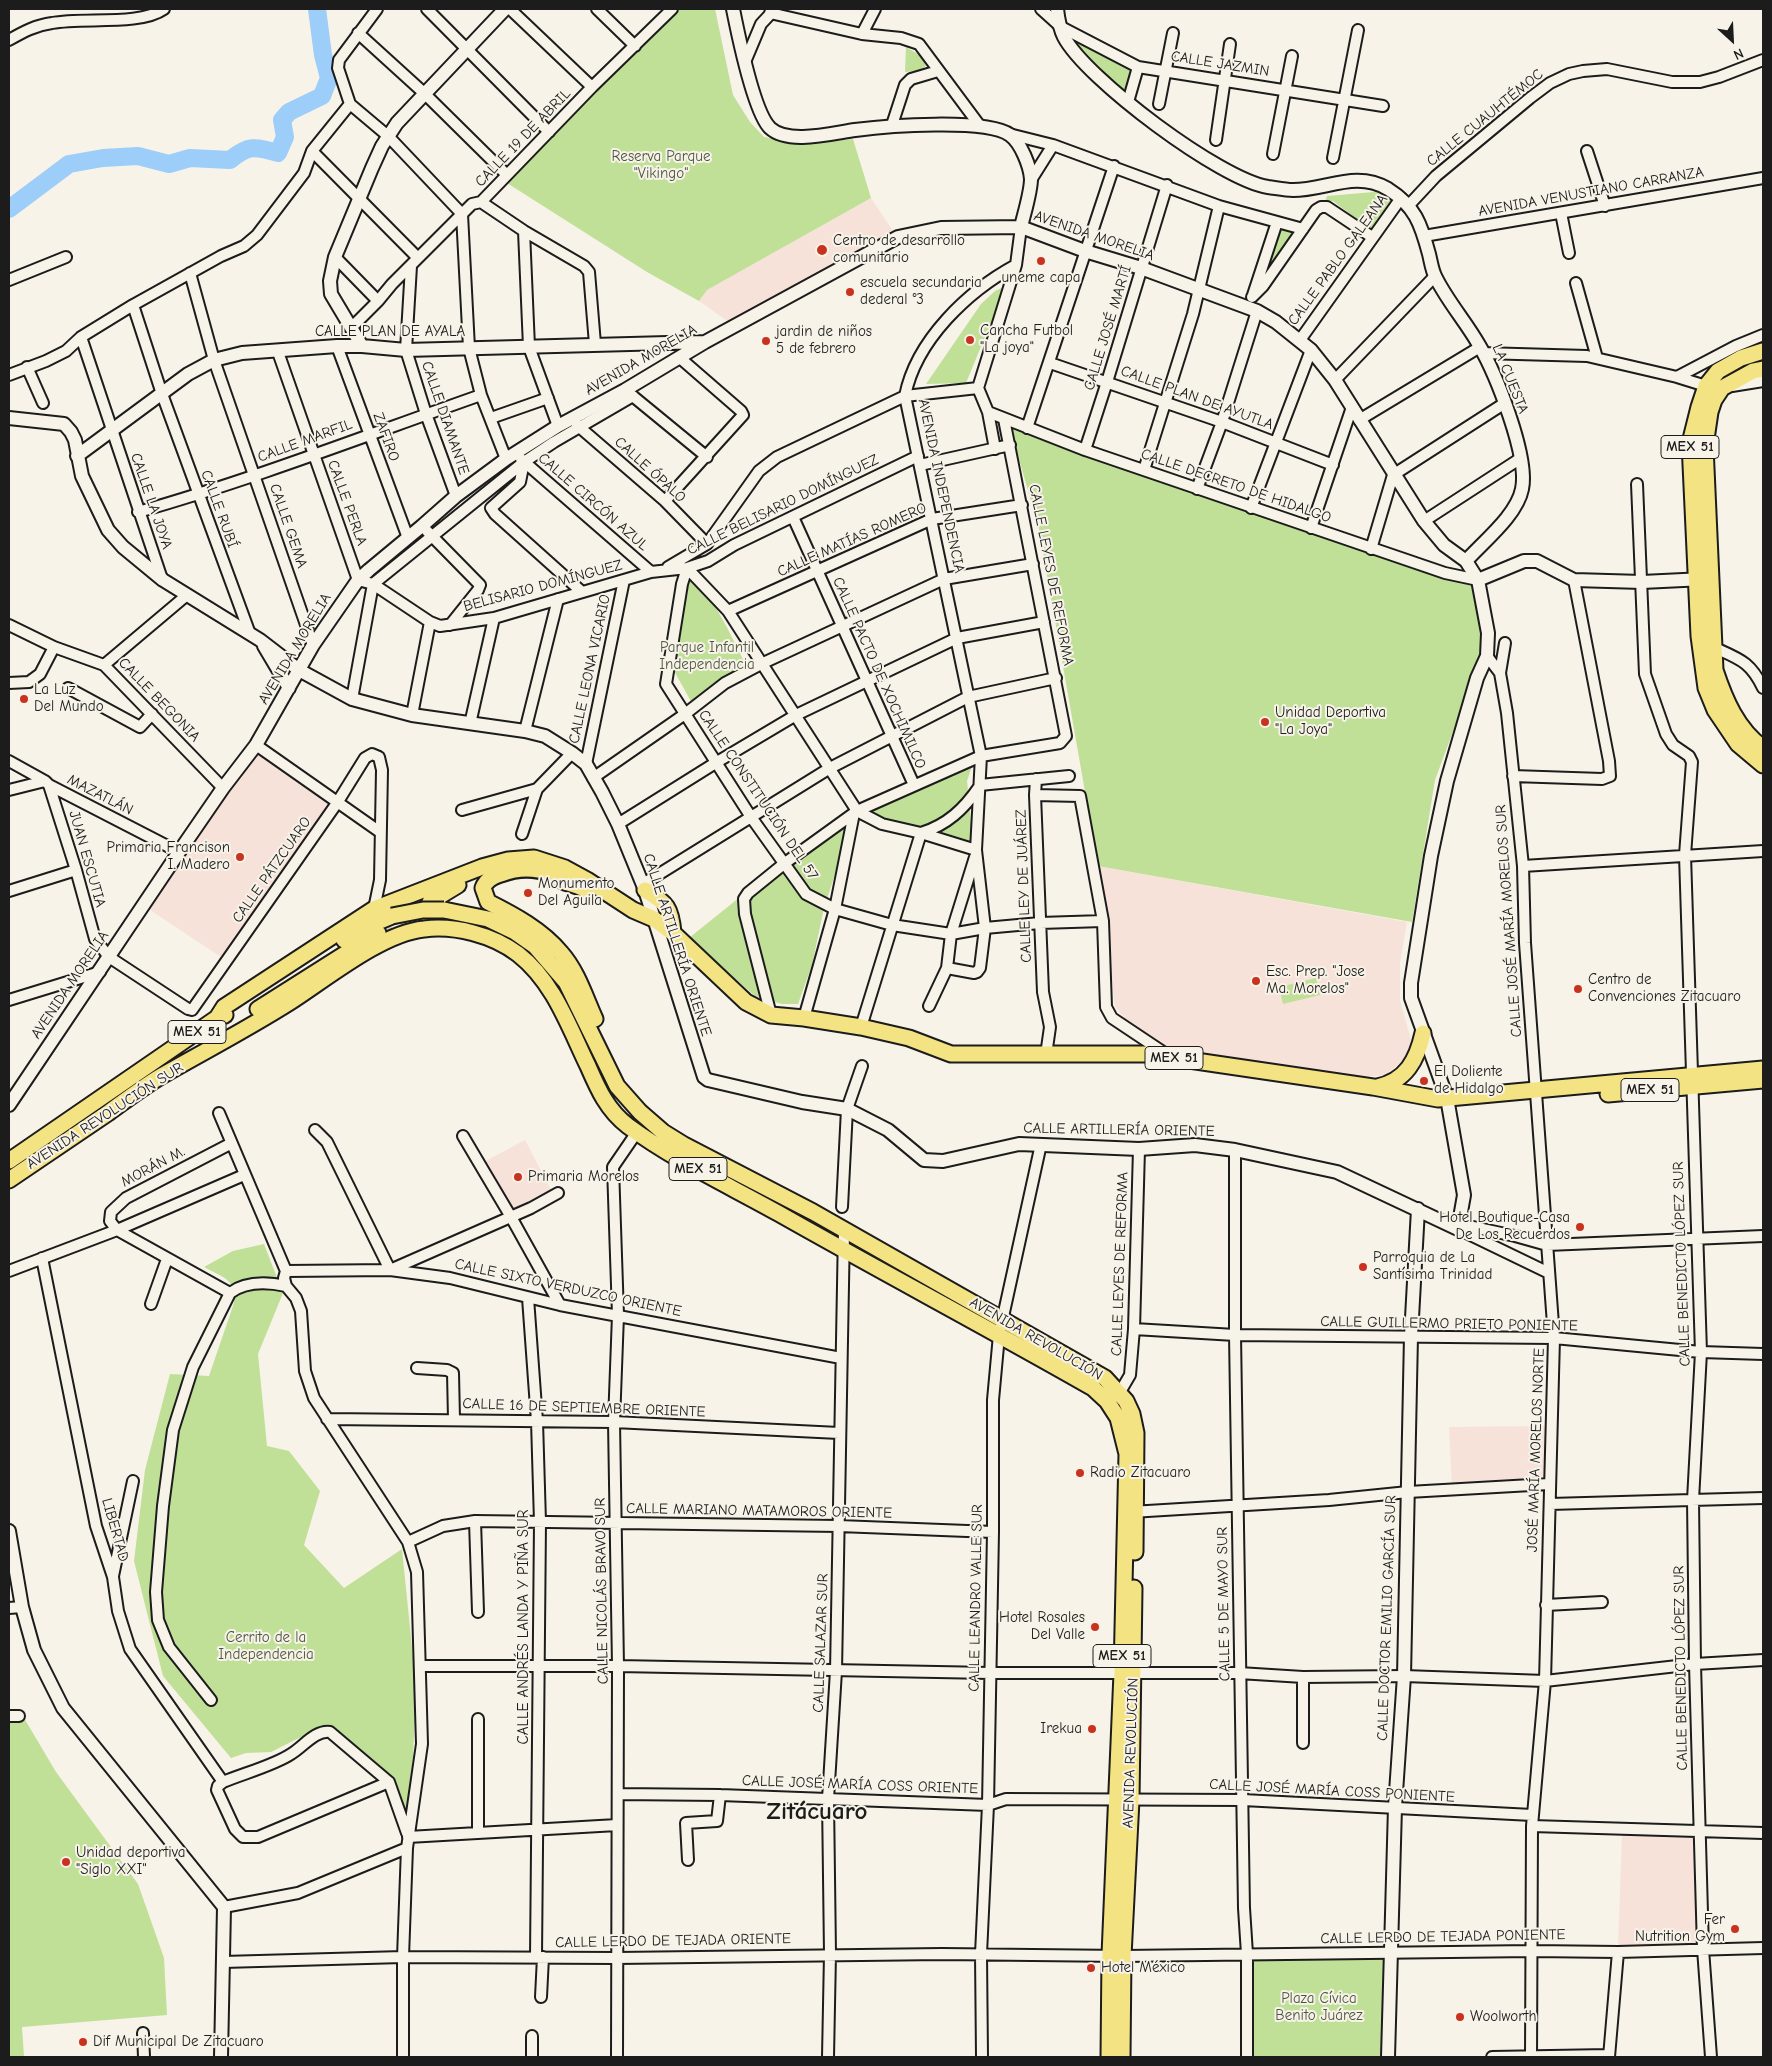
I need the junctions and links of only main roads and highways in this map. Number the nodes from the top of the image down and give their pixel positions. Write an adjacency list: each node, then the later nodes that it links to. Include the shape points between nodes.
1 (1763, 351): 3 (main road, MEX 51, via 1741,358 1718,371 1706,386 1690,443)
2 (1763, 369): 3 (main road, MEX 51, via 1722,388 1710,412 1705,446)
3 (1704, 579): 4 (main road, MEX 51, via 1715,670 1737,722); 5 (main road, MEX 51, via 1699,636 1706,688 1715,710 1738,744)
4 (1763, 748)
5 (1763, 765)
6 (572, 883): 8 (main road, via 559,872 535,864 515,864 495,868 462,882); 9 (main road); 21 (main road, via 528,868 493,877 483,888 488,902 520,918 562,954 620,1075)
7 (644, 887): 12 (main road, via 661,899 672,915)
8 (430, 902)
9 (633, 910): 12 (main road, MEX 51, via 654,919); 14 (main road, MEX 51, via 564,868 534,858 482,866 374,909 224,1007)
10 (488, 919): 14 (main road, AVENIDA REVOLUCIÓN SUR / MEX 51, bridge, via 444,910 392,916 358,931 234,1012); 21 (main road, AVENIDA REVOLUCIÓN / MEX 51, via 535,946 566,982 612,1079)
11 (468, 932): 17 (main road, AVENIDA REVOLUCIÓN SUR / MEX 51, via 423,928 402,934); 24 (main road, AVENIDA REVOLUCIÓN / MEX 51, via 497,942 538,973 564,1014 601,1096 612,1111 644,1138 1093,1388 1118,1418 1125,1439)
12 (673, 933): 20 (main road, MEX 51, via 746,1002 770,1015 860,1027 909,1038 951,1054 1144,1054)
13 (378, 934): 17 (main road, MEX 51, via 180,1059)
14 (217, 1018): 22 (main road, AVENIDA REVOLUCIÓN SUR / MEX 51)
15 (1423, 1033): 20 (main road, via 1419,1053 1403,1074 1388,1085)
16 (1763, 1069): 19 (main road, MEX 51)
17 (161, 1076): 23 (main road, AVENIDA REVOLUCIÓN SUR / MEX 51)
18 (1763, 1080): 19 (main road, MEX 51)
19 (1692, 1081): 20 (main road, MEX 51, via 1444,1101)
20 (1374, 1088)
21 (625, 1094): 24 (main road, AVENIDA REVOLUCIÓN / MEX 51, via 653,1124 684,1145 813,1212 1105,1378 1120,1392 1132,1414 1136,1433 1138,1455)
22 (9, 1161)
23 (9, 1180)
24 (1130, 1512): 25 (main road, AVENIDA REVOLUCIÓN / MEX 51, via 1128,1674)
25 (1117, 1956): 26 (main road, AVENIDA REVOLUCIÓN / MEX 51); 27 (main road, AVENIDA REVOLUCIÓN / MEX 51)
26 (1109, 2057)
27 (1122, 2057)

